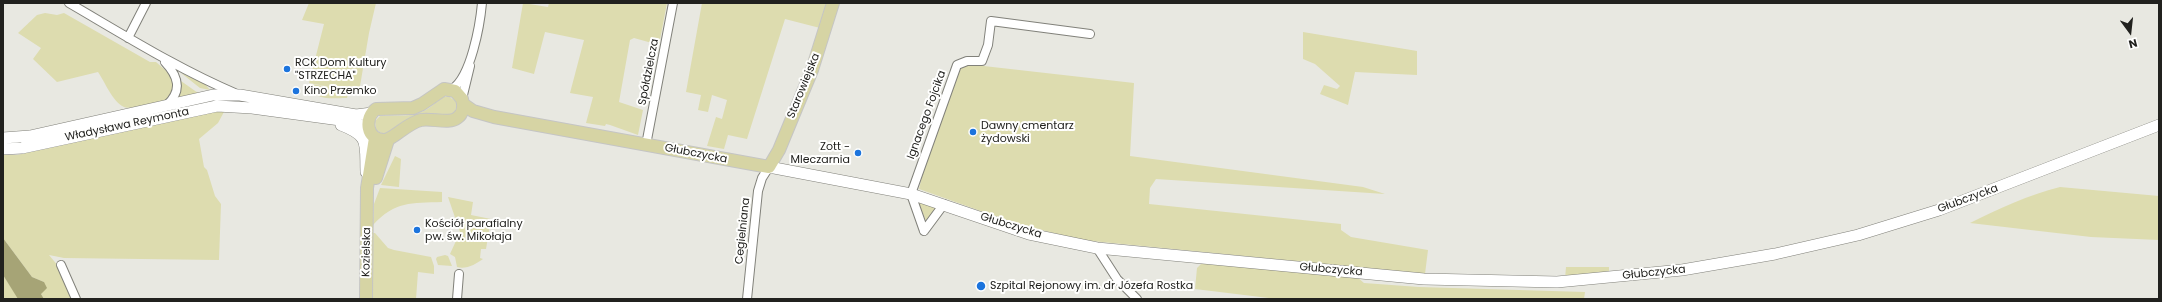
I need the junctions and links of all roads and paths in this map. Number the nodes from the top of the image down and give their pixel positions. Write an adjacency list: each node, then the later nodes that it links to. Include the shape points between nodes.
1 (69, 3): 7 (street)
2 (146, 3): 7 (street)
3 (482, 3): 9 (street, via 480,23)
4 (673, 3): 22 (street, Spółdzielcza)
5 (833, 3): 24 (main road, Starowiejska, via 812,70 779,150)
6 (1090, 34): 26 (street, Ignacego Fojcika, via 991,21 988,45 982,61 967,61 957,66)
7 (128, 38): 8 (street)
8 (160, 57): 11 (street); 13 (street, via 173,71 178,82 176,92)
9 (471, 57): 10 (street, via 461,80); 12 (street)
10 (452, 89): 12 (main road, Głubczycka); 14 (main road, via 440,91 413,108 380,108)
11 (240, 95): 13 (main road, Władysława Reymonta, via 212,95); 14 (main road, Władysława Reymonta, via 356,115)
12 (463, 102): 15 (main road, Głubczycka, via 474,111); 16 (main road)
13 (167, 105): 20 (main road, Władysława Reymonta, via 30,136)
14 (372, 113): 19 (main road, Kozielska, via 368,120)
15 (494, 117): 16 (main road, Głubczycka); 22 (main road, Głubczycka)
16 (458, 118): 21 (main road, Głubczycka, via 451,121 433,119 414,122)
17 (327, 119): 19 (main road, via 355,122); 23 (main road, Władysława Reymonta, via 252,108 217,106); 25 (main road, via 354,130 363,137)
18 (2159, 125): 29 (main road, Głubczycka, via 1932,212 1858,235 1775,254 1682,270 1557,282 1456,281)
19 (372, 134): 21 (main road); 25 (main road, Kozielska)
20 (3, 138)
21 (388, 140): 27 (main road, Kozielska)
22 (646, 145): 24 (main road, Głubczycka)
23 (3, 150)
24 (769, 167): 26 (main road, Głubczycka); 35 (street, Cegielniana, via 758,191)
25 (367, 188): 27 (main road, Kozielska)
26 (911, 194): 28 (main road, Głubczycka); 28 (street, via 924,231)
27 (368, 204): 33 (main road, Kozielska)
28 (944, 204): 29 (main road, Głubczycka, via 1029,234)
29 (1097, 248): 36 (street, via 1117,279)
30 (61, 265): 32 (street)
31 (459, 274): 34 (street)
32 (76, 299)
33 (366, 299)
34 (457, 299)
35 (747, 299)
36 (1137, 299)

